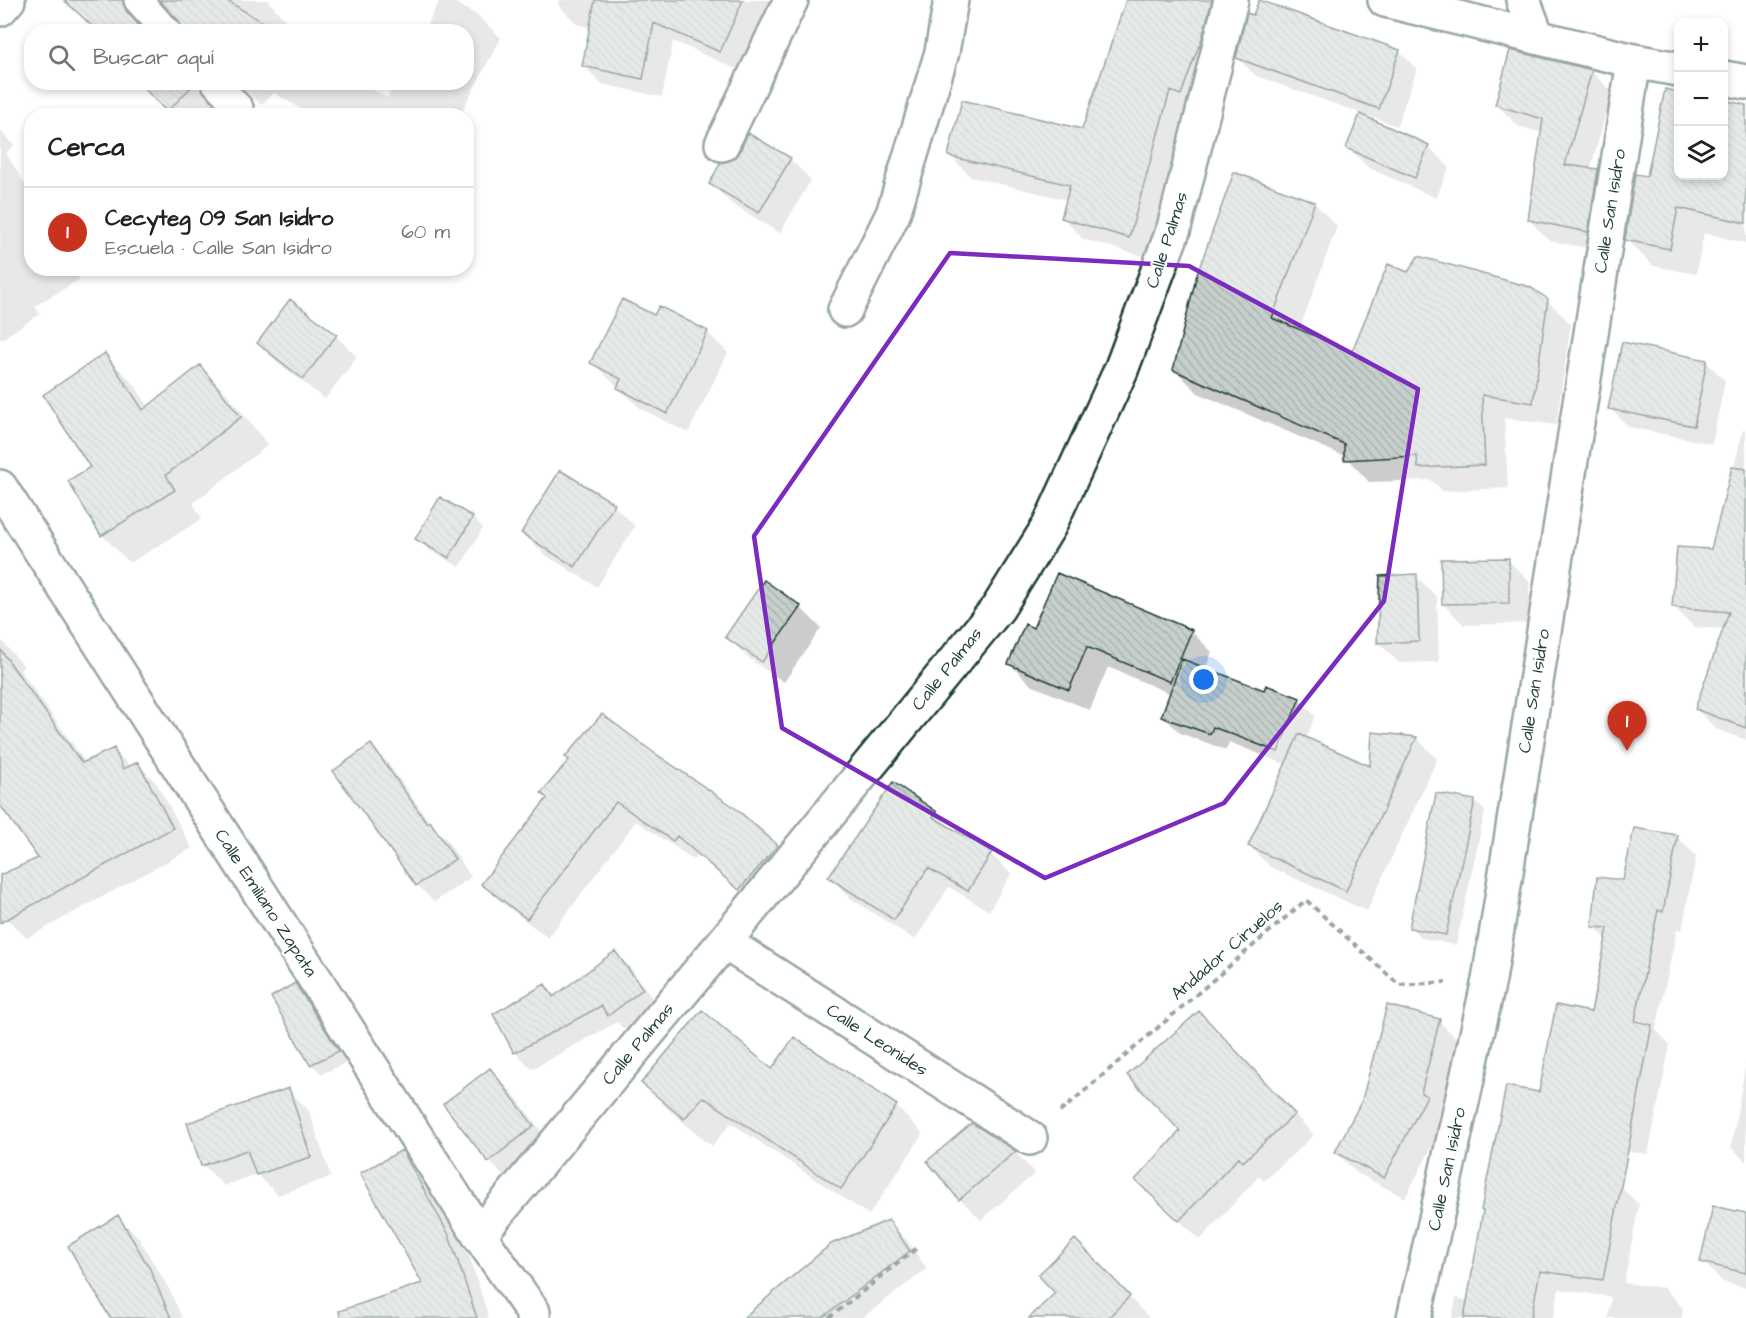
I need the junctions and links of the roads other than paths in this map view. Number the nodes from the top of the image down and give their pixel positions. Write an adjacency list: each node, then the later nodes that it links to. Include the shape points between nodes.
1 (8, 0): 8 (street)
2 (138, 0): 9 (lane)
3 (791, 0): 17 (street)
4 (951, 0): 18 (street, via 942,52 893,214)
5 (1231, 0): 20 (street, Calle Palmas, via 1174,228 1121,370 1049,526 998,608)
6 (1385, 0): 10 (street)
7 (1523, 0): 10 (street)
8 (0, 9)
9 (160, 24)
10 (1537, 37): 11 (street)
11 (1634, 61): 12 (street); 24 (street, Calle San Isidro, via 1489,980)
12 (1674, 68)
13 (1728, 79): 14 (street)
14 (1746, 82)
15 (222, 90): 16 (lane)
16 (239, 108)
17 (722, 144)
18 (845, 310)
19 (0, 487): 22 (street, Calle Emiliano Zapata)
20 (724, 942): 21 (street, Calle Leonides); 22 (street, Calle Palmas)
21 (1030, 1138)
22 (479, 1235): 23 (street, Calle Emiliano Zapata)
23 (535, 1316)
24 (1414, 1318)

